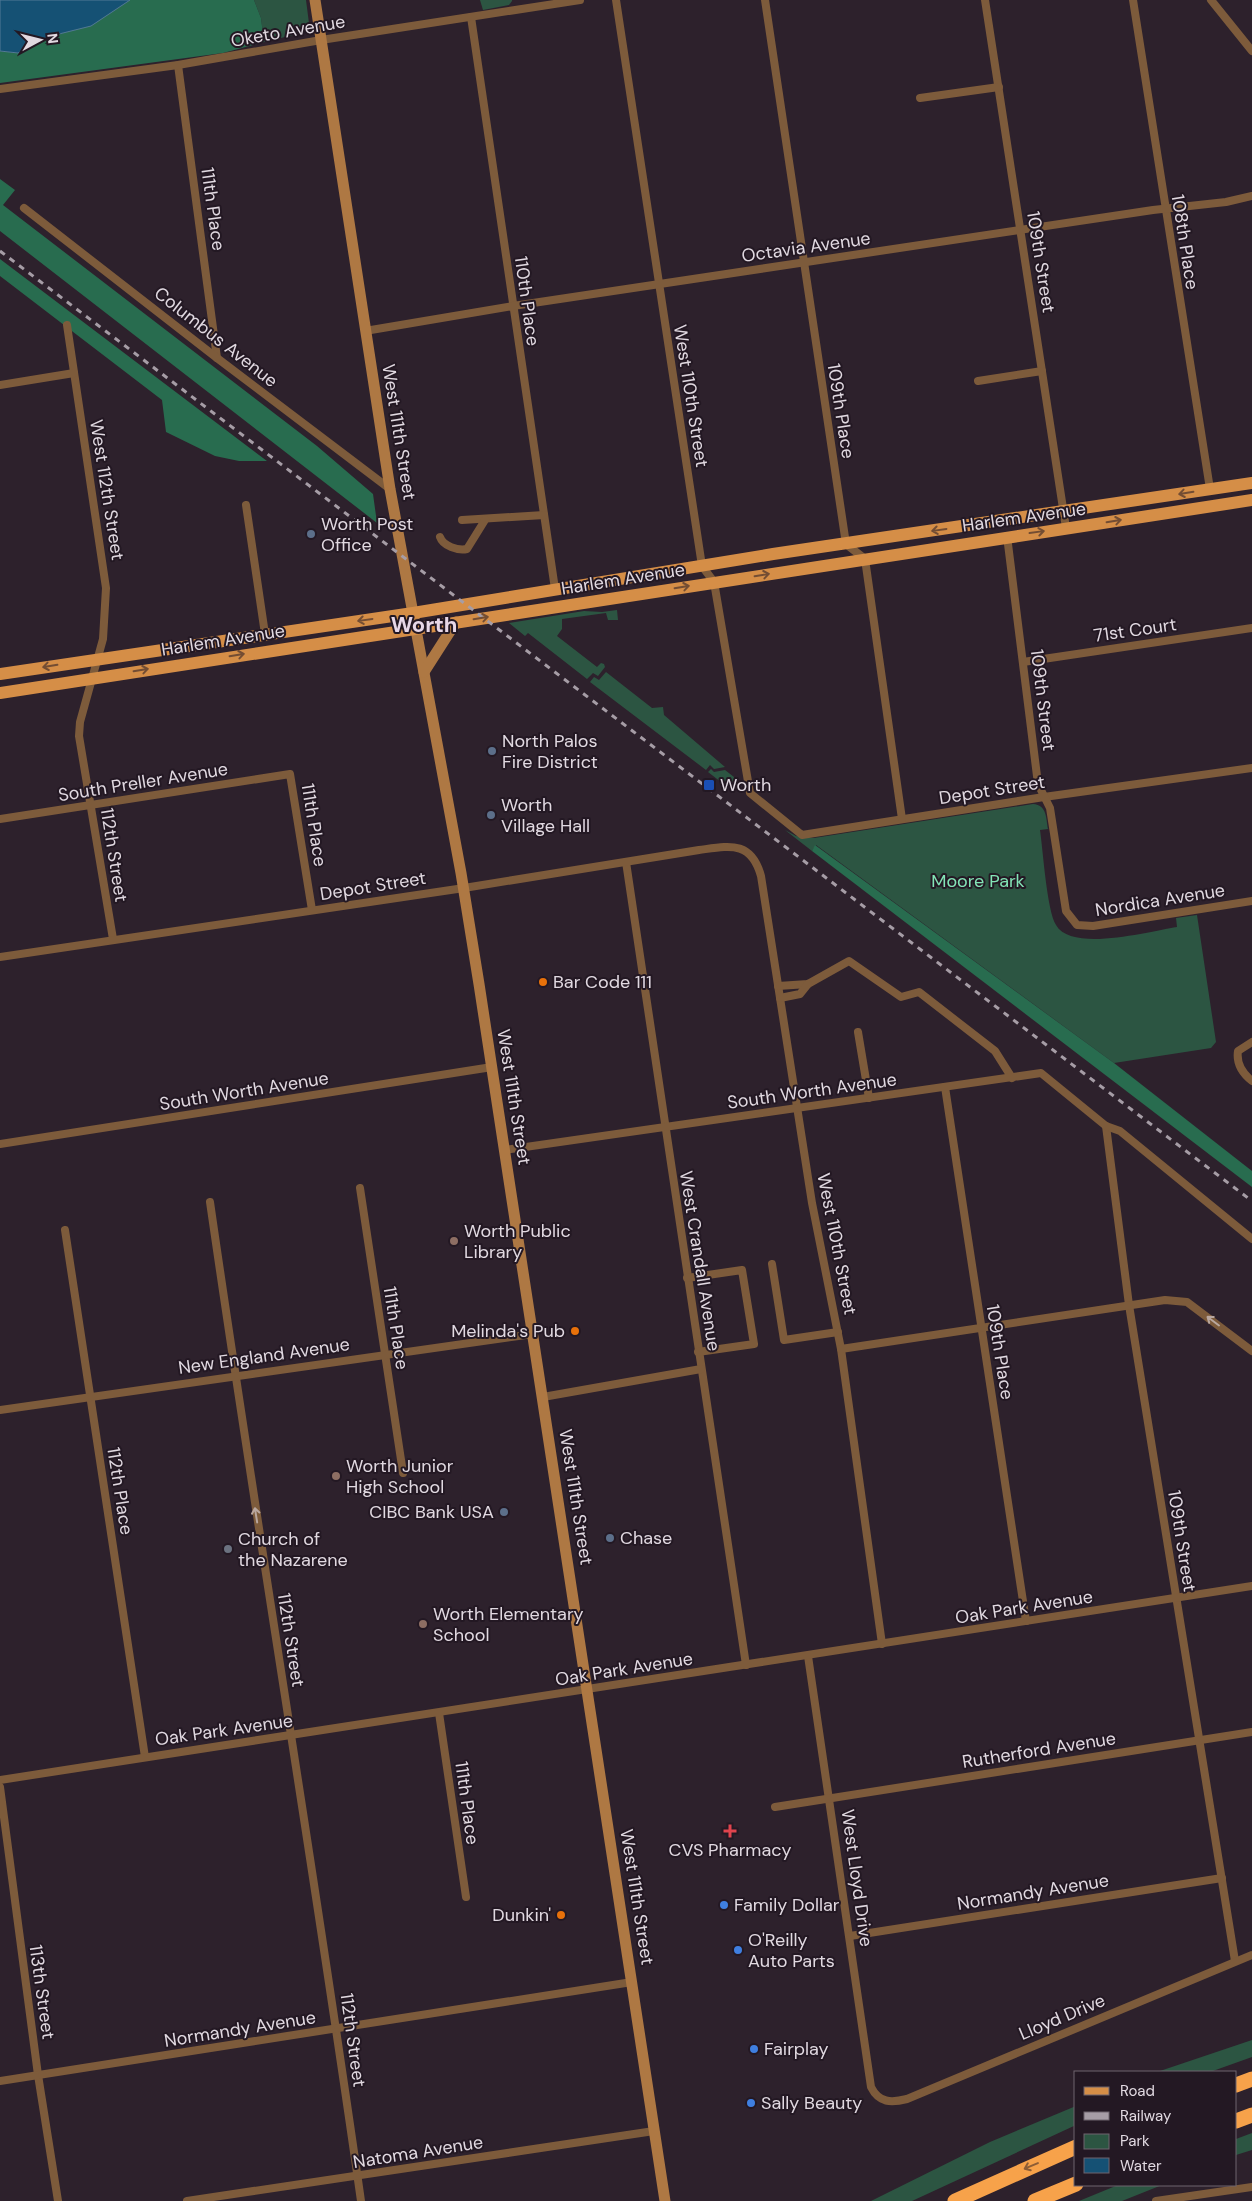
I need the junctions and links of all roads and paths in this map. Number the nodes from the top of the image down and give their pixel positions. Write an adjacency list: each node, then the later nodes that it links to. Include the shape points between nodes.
1 (315, 0): 9 (main road, West 111th Street)
2 (580, 0): 8 (street, Oketo Avenue)
3 (616, 0): 20 (street, West 110th Street)
4 (765, 0): 19 (street, 109th Place)
5 (985, 0): 12 (street, 109th Street)
6 (1132, 0): 17 (street, 108th Place)
7 (1212, 0): 10 (street)
8 (471, 17): 9 (street, Oketo Avenue); 21 (street, 110th Place)
9 (321, 40): 11 (street, Oketo Avenue); 23 (main road, West 111th Street)
10 (1252, 51)
11 (178, 65): 13 (street, Oketo Avenue); 24 (street, 111th Place)
12 (999, 87): 14 (street); 18 (street, 109th Street)
13 (0, 89)
14 (920, 98)
15 (1252, 196): 17 (street, Octavia Avenue)
16 (24, 208): 24 (street, Columbus Avenue)
17 (1164, 210): 18 (street, Octavia Avenue); 31 (street, 108th Place)
18 (1021, 230): 19 (street, Octavia Avenue); 25 (street, 109th Street)
19 (804, 262): 20 (street, Octavia Avenue); 41 (street, 109th Place)
20 (658, 284): 21 (street, Octavia Avenue); 43 (street, West 110th Street)
21 (513, 306): 23 (street, Octavia Avenue); 35 (street, 110th Place)
22 (67, 326): 26 (street, West 112th Street)
23 (365, 330): 30 (main road, West 111th Street)
24 (217, 358): 30 (street, Columbus Avenue)
25 (1042, 371): 27 (street); 34 (street, 109th Street)
26 (74, 373): 28 (street); 52 (street, West 112th Street, via 106,588 103,639)
27 (978, 381)
28 (0, 385)
29 (1252, 483): 31 (main road, Harlem Avenue)
30 (390, 489): 46 (main road, West 111th Street)
31 (1210, 489): 34 (main road, Harlem Avenue, one-way to 34)
32 (1252, 500): 38 (main road, Harlem Avenue, one-way to 32)
33 (246, 505): 50 (street)
34 (1064, 511): 38 (street, 109th Street); 41 (main road, Harlem Avenue, one-way to 41)
35 (544, 515): 37 (street); 45 (street, 110th Place)
36 (462, 520): 37 (street)
37 (485, 520): 40 (street, via 467,549 445,544)
38 (1066, 528): 39 (main road, Harlem Avenue, one-way to 38)
39 (1007, 536): 42 (main road, Harlem Avenue); 53 (street, 109th Street)
40 (440, 537)
41 (846, 544): 42 (street); 43 (main road, Harlem Avenue)
42 (865, 559): 44 (main road, Harlem Avenue, one-way to 42); 64 (street)
43 (702, 566): 44 (street, West 110th Street); 45 (main road, Harlem Avenue)
44 (714, 582): 47 (main road, Harlem Avenue, one-way to 44); 60 (street, West 110th Street)
45 (555, 590): 46 (main road, Harlem Avenue)
46 (413, 613): 48 (main road, West 111th Street); 50 (main road, Harlem Avenue, one-way to 50)
47 (456, 622): 48 (main road, Harlem Avenue); 54 (main road)
48 (416, 628): 51 (main road, Harlem Avenue); 54 (main road, West 111th Street)
49 (1252, 628): 53 (street, 71st Court)
50 (265, 634): 51 (main road); 52 (main road, Harlem Avenue)
51 (267, 651): 56 (main road, Harlem Avenue, one-way to 51)
52 (98, 659): 55 (main road, Harlem Avenue, one-way to 55); 56 (street, 112th Street)
53 (1023, 662): 61 (street, 109th Street, via 1038,784)
54 (424, 672): 67 (main road, West 111th Street)
55 (0, 674)
56 (93, 678): 57 (main road, Harlem Avenue); 62 (street, 112th Street, via 79,736)
57 (0, 693)
58 (1252, 768): 61 (street, Depot Street)
59 (290, 774): 62 (street, South Preller Avenue); 69 (street, 111th Place)
60 (750, 793): 64 (street, Depot Street, via 802,835)
61 (1044, 797): 64 (street, Depot Street); 70 (street, 109th Street, via 1050,808 1066,911)
62 (91, 806): 63 (street, South Preller Avenue); 71 (street, 112th Street)
63 (0, 819)
64 (902, 819)
65 (749, 853): 66 (street, Depot Street, via 731,846); 74 (street, West 110th Street, via 761,876)
66 (626, 862): 67 (street, Depot Street); 85 (street, West Crandall Avenue)
67 (464, 888): 69 (street, Depot Street); 78 (main road, West 111th Street)
68 (1252, 901): 70 (street, Nordica Avenue, via 1093,926)
69 (312, 910): 71 (street, Depot Street)
70 (1073, 922)
71 (113, 939): 72 (street, Depot Street)
72 (0, 957)
73 (808, 984): 74 (street); 75 (street, via 800,994); 79 (street, via 850,961 901,997 919,992 995,1051)
74 (778, 986): 75 (street, West 110th Street)
75 (780, 998): 83 (street, West 110th Street)
76 (858, 1032): 82 (street)
77 (1252, 1042): 80 (street, via 1238,1052 1242,1072)
78 (492, 1067): 86 (street, South Worth Avenue); 87 (main road, West 111th Street)
79 (1012, 1078): 81 (street, South Worth Avenue); 84 (street, South Worth Avenue, via 1041,1073)
80 (1252, 1081)
81 (945, 1087): 82 (street, South Worth Avenue); 95 (street, 109th Place)
82 (869, 1098): 83 (street, South Worth Avenue)
83 (798, 1108): 85 (street, South Worth Avenue); 96 (street, West 110th Street, via 812,1203)
84 (1106, 1126): 91 (street, South Worth Avenue, via 1120,1131); 94 (street, 109th Street)
85 (664, 1128): 87 (street, South Worth Avenue); 93 (street, West Crandall Avenue)
86 (0, 1144)
87 (505, 1150): 97 (main road, West 111th Street)
88 (360, 1188): 101 (street, 111th Place)
89 (210, 1202): 103 (street, 112th Street)
90 (65, 1230): 104 (street, 112th Place)
91 (1252, 1239)
92 (772, 1264): 96 (street, via 784,1340)
93 (687, 1278): 100 (street, West Crandall Avenue); 100 (street, via 742,1270 754,1344)
94 (1129, 1305): 95 (street); 99 (street, one-way to 94, via 1187,1302 1165,1300); 109 (street, 109th Street)
95 (981, 1328): 98 (street); 110 (street, 109th Place)
96 (838, 1332): 98 (street, West 110th Street)
97 (533, 1334): 101 (street, New England Avenue); 105 (main road, West 111th Street)
98 (841, 1349): 111 (street, West 110th Street)
99 (1252, 1351)
100 (698, 1352): 102 (street, West Crandall Avenue)
101 (386, 1354): 103 (street, New England Avenue); 107 (street, 111th Place)
102 (701, 1369): 105 (street); 113 (street, West Crandall Avenue)
103 (235, 1375): 104 (street, New England Avenue); 117 (street, 112th Street, one-way to 103)
104 (90, 1397): 106 (street, New England Avenue); 119 (street, 112th Place)
105 (543, 1397): 114 (main road, West 111th Street)
106 (0, 1410)
107 (403, 1473)
108 (1252, 1586): 109 (street, Oak Park Avenue)
109 (1176, 1598): 110 (street, Oak Park Avenue); 118 (street, 109th Street)
110 (1026, 1622): 111 (street, Oak Park Avenue)
111 (882, 1644): 112 (street, Oak Park Avenue)
112 (808, 1656): 113 (street, Oak Park Avenue); 122 (street, West Lloyd Drive)
113 (746, 1665): 114 (street, Oak Park Avenue)
114 (588, 1690): 115 (street, Oak Park Avenue); 129 (main road, West 111th Street)
115 (440, 1712): 117 (street, Oak Park Avenue); 125 (street, 111th Place)
116 (1252, 1732): 118 (street, Rutherford Avenue)
117 (290, 1736): 119 (street, Oak Park Avenue); 130 (street, 112th Street)
118 (1200, 1740): 122 (street, Rutherford Avenue); 124 (street, 109th Street)
119 (146, 1757): 120 (street, Oak Park Avenue)
120 (0, 1780)
121 (0, 1787): 131 (street, 113th Street)
122 (830, 1798): 123 (street, Rutherford Avenue); 126 (street, West Lloyd Drive)
123 (776, 1807)
124 (1222, 1878): 126 (street, Normandy Avenue); 128 (street, 109th Street)
125 (466, 1898)
126 (850, 1936): 135 (street, West Lloyd Drive, via 871,2087)
127 (1252, 1955): 128 (street, Lloyd Drive)
128 (1235, 1961): 135 (street, Lloyd Drive, via 906,2099)
129 (632, 1982): 130 (street, Normandy Avenue); 138 (main road, West 111th Street)
130 (336, 2029): 131 (street, Normandy Avenue); 140 (street, 112th Street)
131 (38, 2075): 133 (street, Normandy Avenue); 143 (street, 113th Street)
132 (1252, 2079): 134 (highway)
133 (0, 2081)
134 (1237, 2085)
135 (883, 2101)
136 (1252, 2115): 137 (highway)
137 (1237, 2121)
138 (654, 2131): 140 (street, Natoma Avenue); 146 (main road, West 111th Street)
139 (1074, 2148): 147 (highway, one-way to 147)
140 (357, 2177): 144 (street, Natoma Avenue); 145 (street, 112th Street)
141 (1074, 2185): 148 (highway)
142 (1252, 2187): 149 (street)
143 (58, 2201)
144 (187, 2201)
145 (360, 2201)
146 (665, 2201)
147 (955, 2201)
148 (1035, 2201)
149 (1156, 2201)

